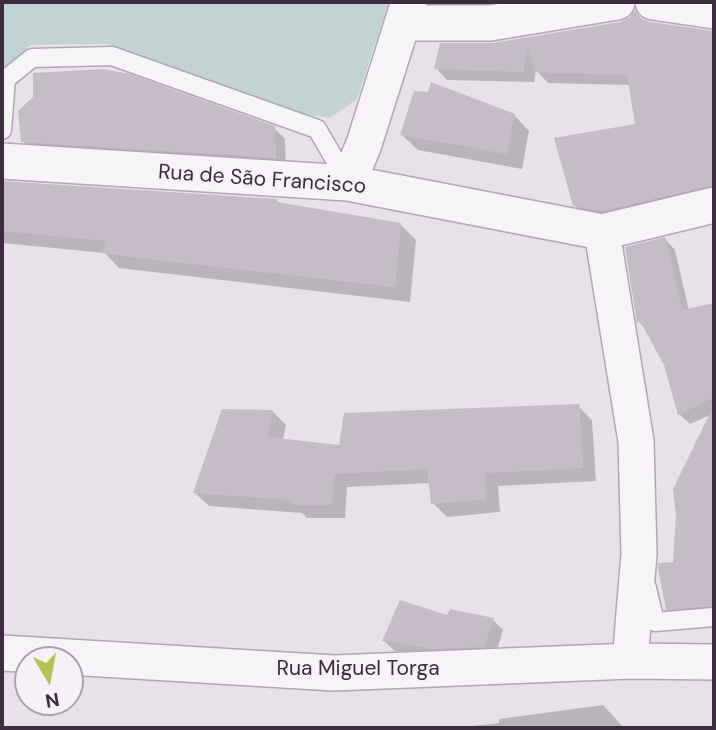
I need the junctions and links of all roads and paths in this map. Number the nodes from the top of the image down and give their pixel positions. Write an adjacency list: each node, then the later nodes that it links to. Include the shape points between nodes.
1 (617, 2): 4 (street, via 490,23)
2 (653, 2): 3 (street)
3 (714, 11)
4 (405, 13): 7 (street)
5 (2, 130): 7 (lane, via 6,79 33,58 112,56 317,129)
6 (2, 161): 7 (street, Rua de São Francisco)
7 (348, 183): 9 (street, Rua de São Francisco)
8 (714, 205): 9 (street)
9 (603, 232): 10 (street, via 636,440)
10 (639, 554): 11 (lane, via 655,622); 13 (street)
11 (714, 617)
12 (2, 653): 13 (street, Rua Miguel Torga, via 334,673)
13 (630, 661): 14 (street, Rua Miguel Torga)
14 (714, 662)

